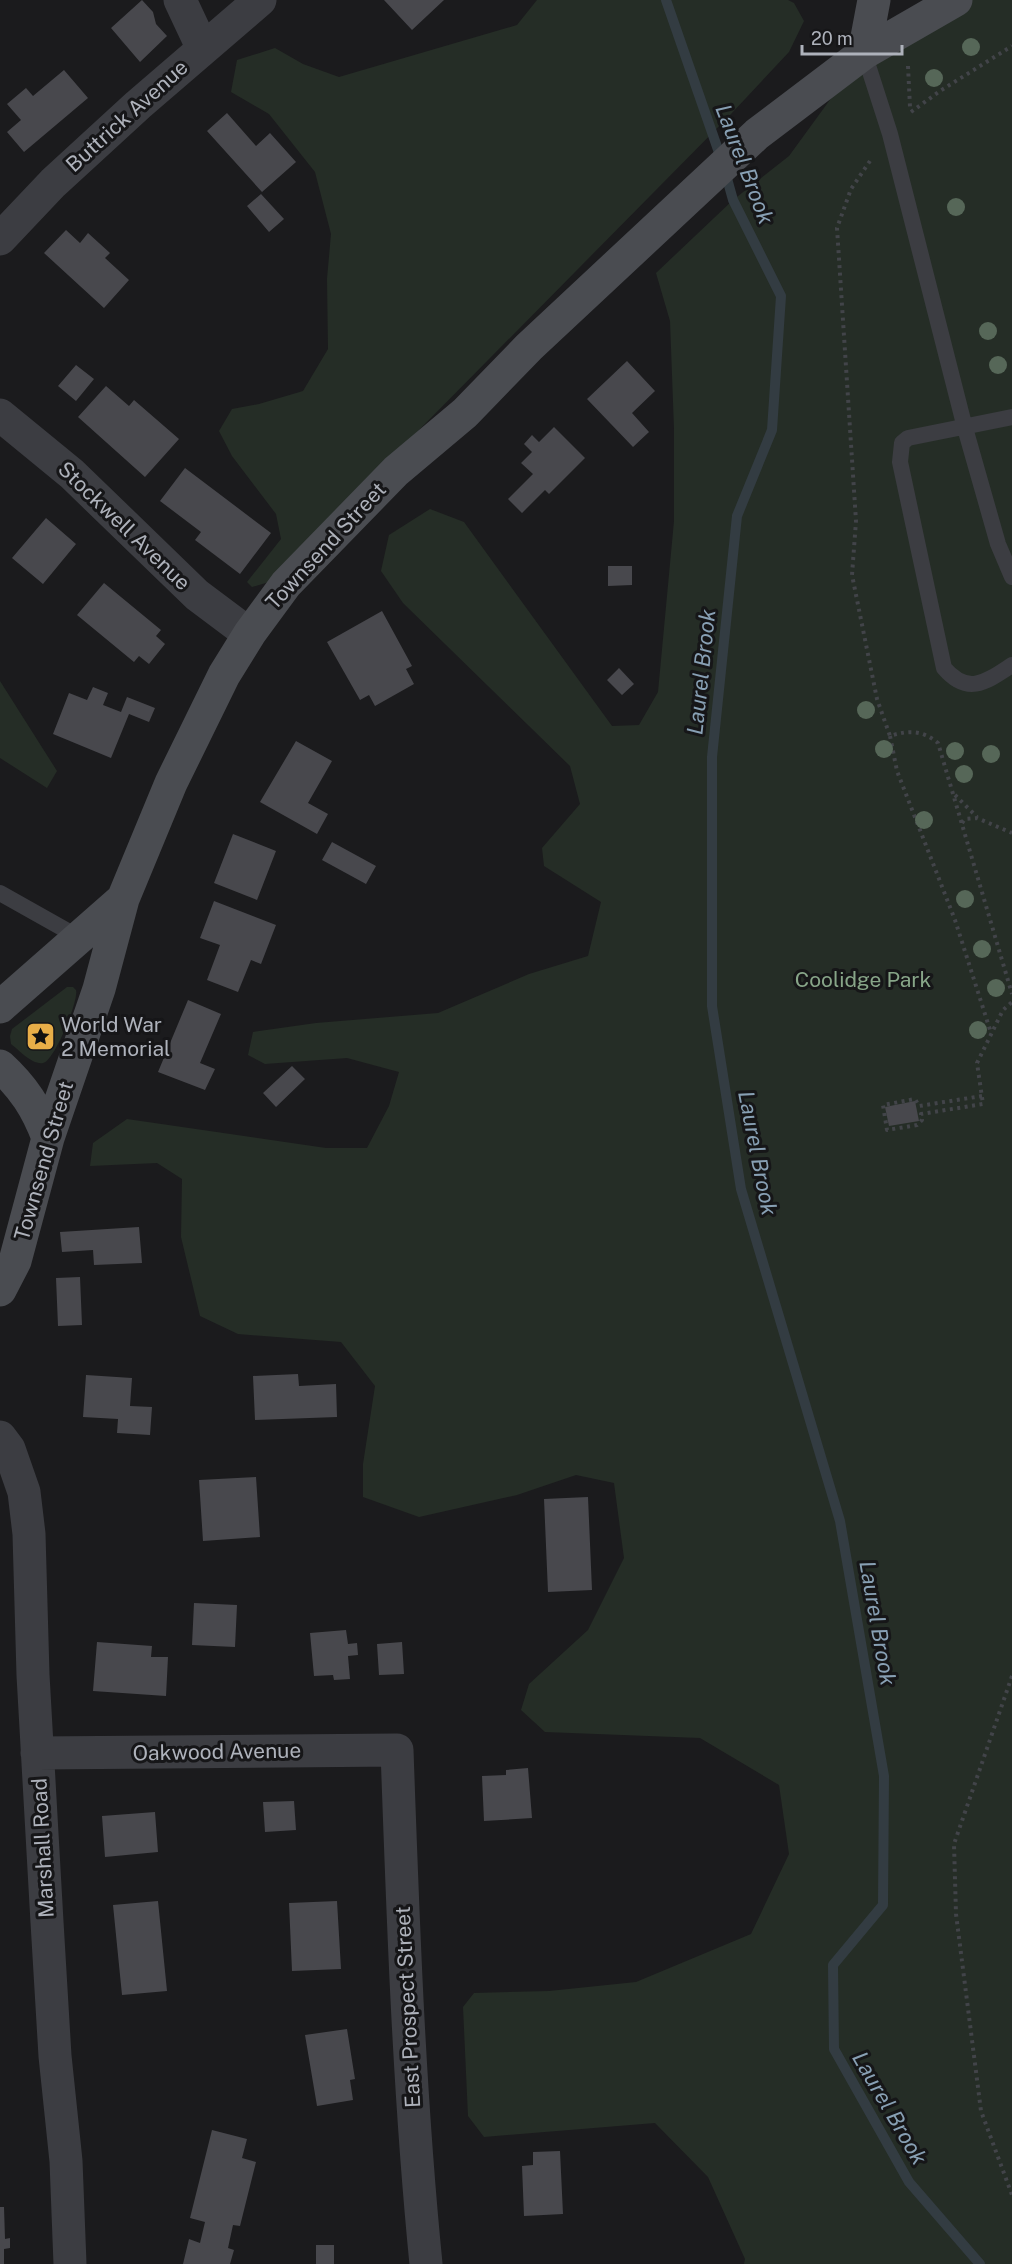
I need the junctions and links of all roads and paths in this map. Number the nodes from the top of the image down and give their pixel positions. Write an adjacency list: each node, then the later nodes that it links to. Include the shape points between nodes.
1 (180, 0): 6 (street)
2 (260, 0): 6 (street, Buttrick Avenue)
3 (874, 0): 7 (street)
4 (956, 0): 7 (street, Townsend Street)
5 (1012, 46): 8 (path, via 910,113)
6 (203, 49): 10 (street, Buttrick Avenue, via 52,183)
7 (864, 53): 13 (lane, via 890,134); 15 (street, Townsend Street, via 757,134 698,186 528,347 465,413 388,479 286,584)
8 (908, 66)
9 (871, 160): 17 (path, via 851,189 837,228 856,521 852,575 877,699)
10 (0, 239)
11 (0, 415): 15 (street, Stockwell Avenue, via 72,474 197,595)
12 (1012, 417): 13 (lane)
13 (965, 428): 14 (lane, via 998,544); 16 (lane, via 908,438 902,443 900,462 944,668 962,684 973,685)
14 (1012, 577)
15 (249, 634): 23 (street, Townsend Street, via 224,675 171,783)
16 (1012, 665)
17 (890, 736): 18 (path, via 909,730 930,736 938,743); 28 (path, via 897,771 955,920)
18 (953, 794): 19 (path); 20 (path)
19 (977, 818): 20 (path); 21 (path)
20 (962, 823): 25 (path)
21 (1012, 833)
22 (0, 893): 24 (lane)
23 (123, 899): 24 (street); 31 (street, Townsend Street, via 99,988)
24 (80, 938): 27 (street)
25 (1012, 994)
26 (1012, 1002): 28 (path, via 1003,1010)
27 (0, 1007)
28 (992, 1034): 30 (path, via 977,1063)
29 (0, 1066): 31 (street, via 25,1091)
30 (982, 1096): 30 (path, via 919,1106 915,1099 883,1105 887,1130 917,1125 921,1114 983,1104)
31 (48, 1138): 32 (street, Townsend Street, via 15,1261)
32 (0, 1290)
33 (0, 1437): 36 (street, Marshall Road, via 9,1449 24,1492)
34 (1012, 1676): 37 (path, via 954,1844 956,1914 981,2111)
35 (397, 1750): 36 (street, Oakwood Avenue); 39 (street, East Prospect Street, via 402,1907)
36 (38, 1753): 38 (street, Marshall Road)
37 (1012, 2194)
38 (70, 2264)
39 (426, 2264)

